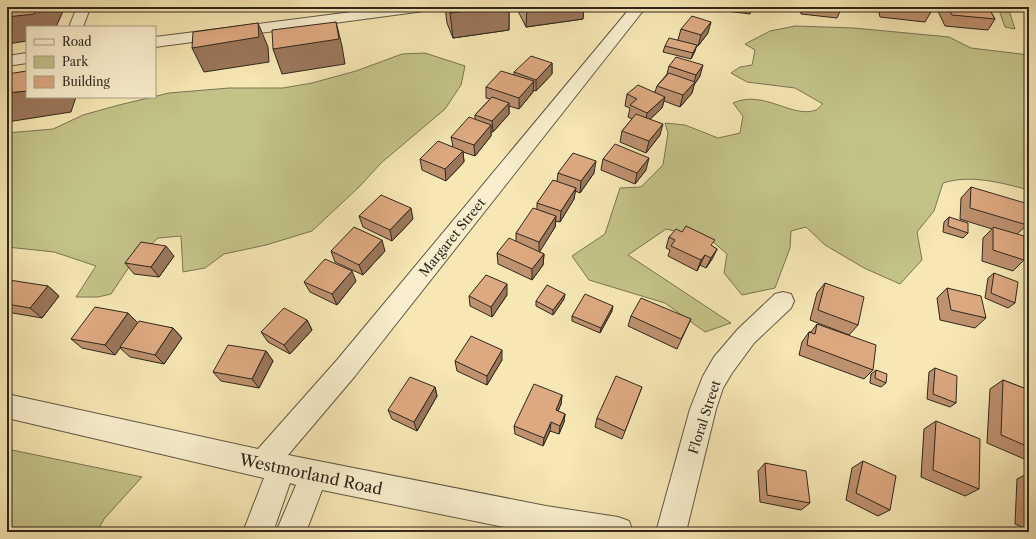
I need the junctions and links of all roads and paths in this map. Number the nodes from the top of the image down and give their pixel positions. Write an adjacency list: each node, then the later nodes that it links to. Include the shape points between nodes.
1 (87, 7): 4 (street, via 82,9)
2 (424, 7): 5 (street)
3 (639, 7): 10 (street, Margaret Street, via 346,368)
4 (76, 26)
5 (156, 42)
6 (26, 58): 7 (street)
7 (7, 61)
8 (783, 301): 16 (street, Floral Street, via 746,336 723,365 712,384)
9 (7, 406): 10 (street, Westmorland Road)
10 (272, 466): 11 (street, Westmorland Road); 13 (street)
11 (314, 474): 12 (street, Westmorland Road); 14 (street)
12 (545, 526): 15 (street, Westmorland Road)
13 (258, 532)
14 (291, 532)
15 (618, 532)
16 (671, 532)

